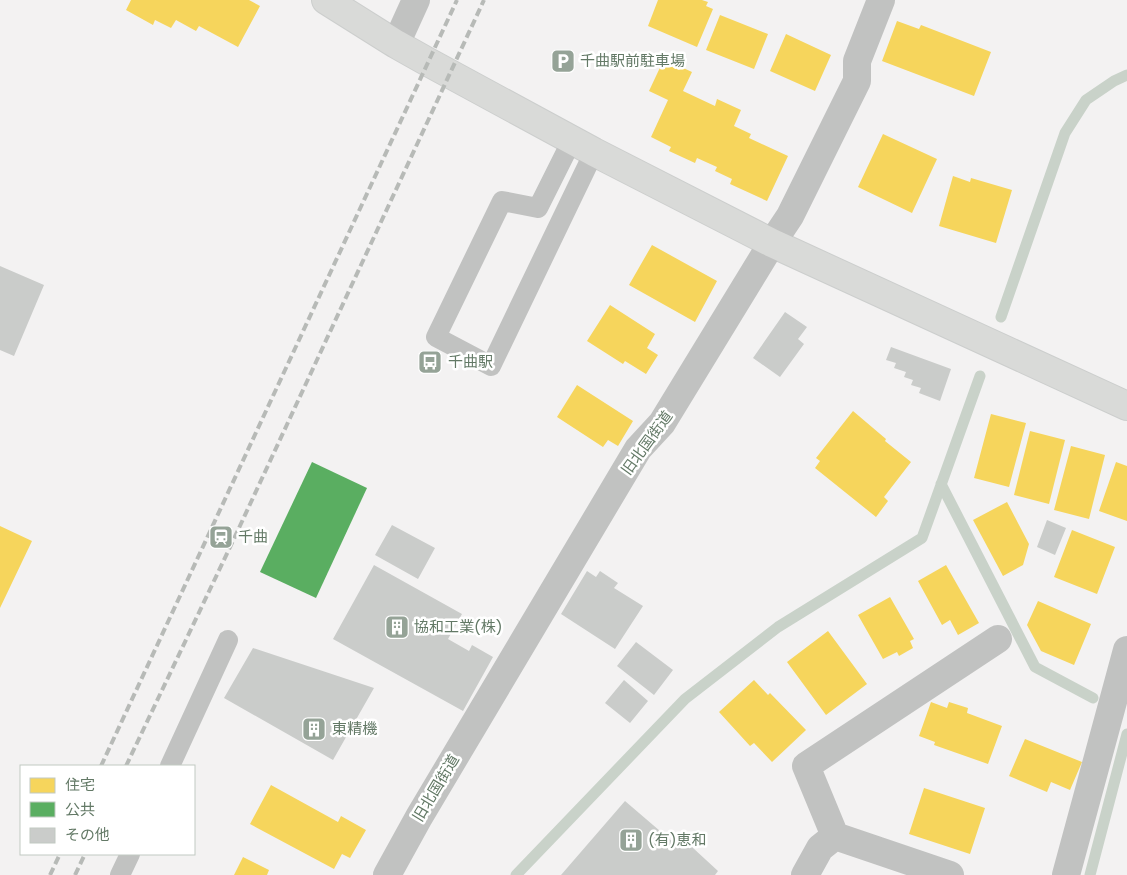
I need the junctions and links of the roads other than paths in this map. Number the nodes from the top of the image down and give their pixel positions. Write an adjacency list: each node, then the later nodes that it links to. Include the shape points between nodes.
1 (326, 0): 4 (street)
2 (416, 0): 4 (street)
3 (881, 0): 6 (street, 旧北国街道, via 857,61 857,81 790,216)
4 (396, 44): 5 (street)
5 (583, 146): 5 (lane, via 491,366 436,337 502,201 538,208); 6 (street)
6 (772, 243): 7 (street); 15 (street, 旧北国街道, via 662,423 638,449)
7 (1127, 406)
8 (228, 640): 11 (lane)
9 (998, 640): 12 (street, via 806,766)
10 (1127, 650): 18 (street)
11 (170, 765)
12 (835, 836): 16 (street, via 820,848); 17 (street)
13 (130, 855): 14 (lane)
14 (120, 875)
15 (387, 875)
16 (804, 875)
17 (950, 875)
18 (1066, 875)

